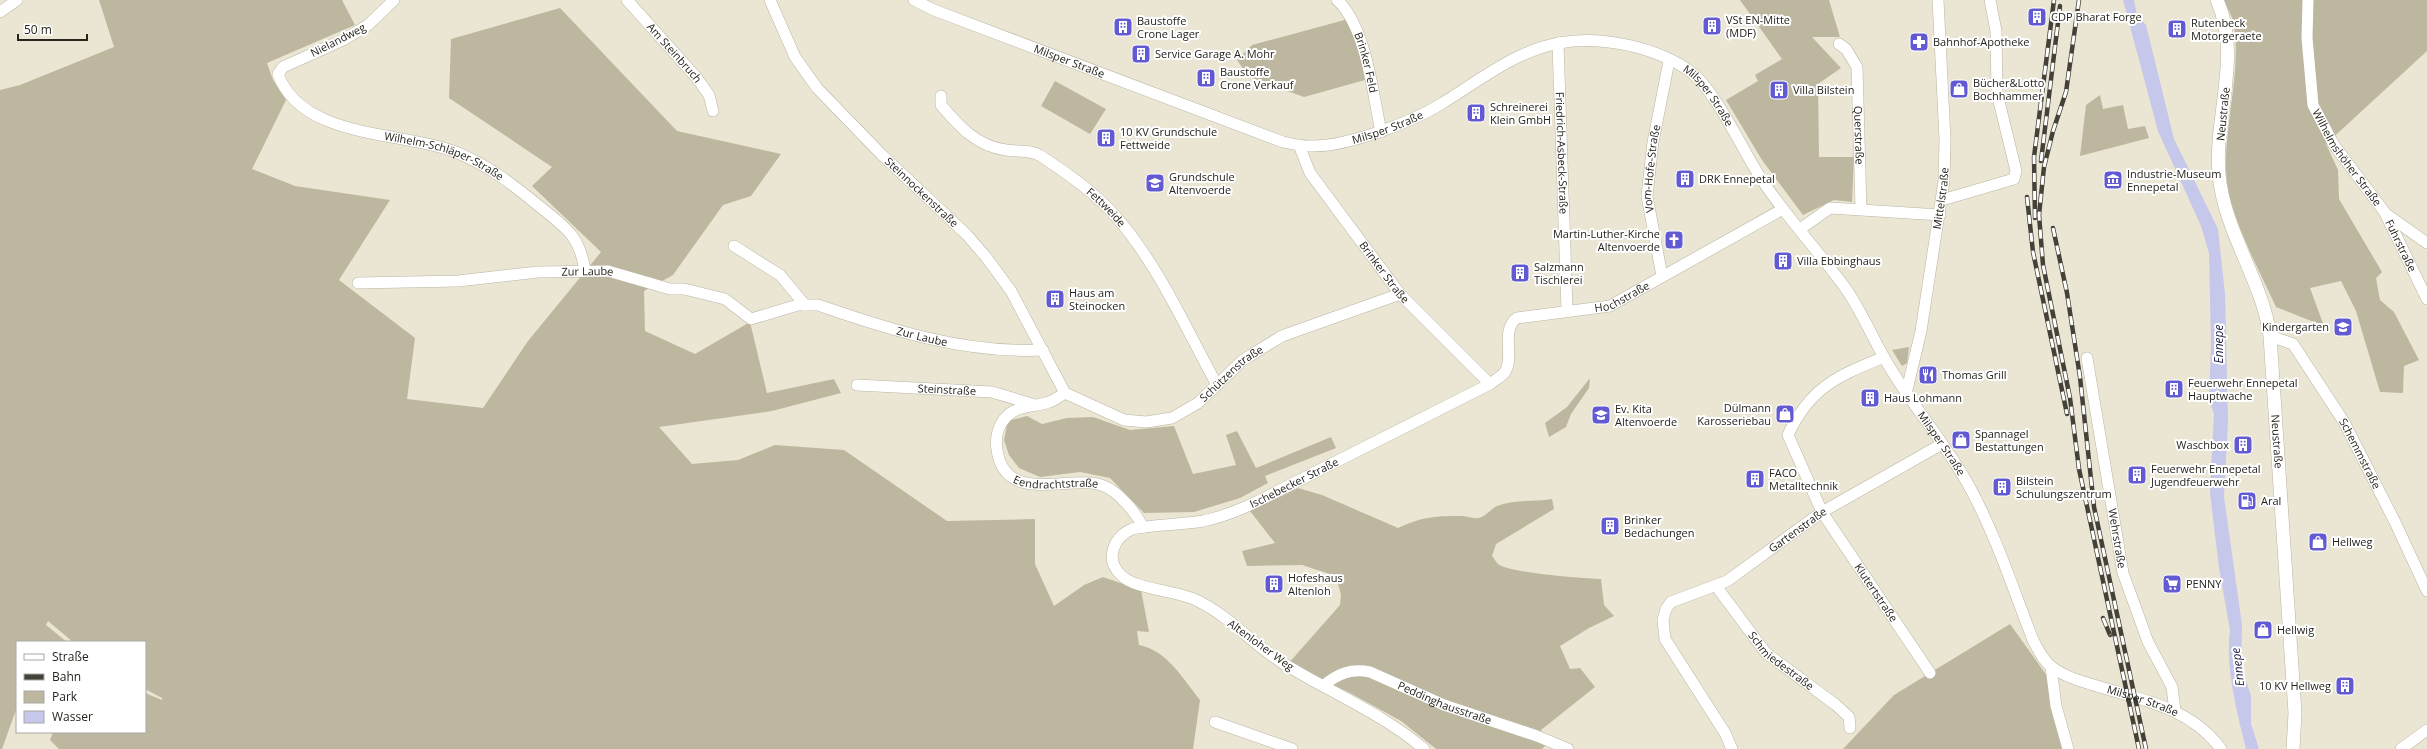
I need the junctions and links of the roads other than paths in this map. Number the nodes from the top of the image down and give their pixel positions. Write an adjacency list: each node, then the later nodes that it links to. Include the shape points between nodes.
1 (17, 0): 11 (street)
2 (394, 0): 15 (street, Nielandweg, via 368,25 343,40 283,66)
3 (627, 0): 17 (street, Am Steinbruch, via 696,77 709,95)
4 (770, 0): 36 (street, Steinnockenstraße, via 795,57 807,75 881,154 967,235 1011,291)
5 (914, 0): 19 (street, Milsper Straße, via 934,10 1283,142)
6 (1338, 0): 18 (street, Brinker Feld, via 1359,33)
7 (1938, 0): 20 (street, Mittelstraße, via 1945,139)
8 (1990, 0): 20 (street, via 1996,31 1997,93 2016,171 2014,179)
9 (2217, 0): 35 (main road, Neustraße, via 2226,27 2228,60 2219,159 2220,187 2230,222 2266,314)
10 (2308, 0): 23 (street, Wilhelmshöher Straße, via 2307,38 2313,105 2334,145)
11 (0, 12)
12 (1558, 43): 14 (street, Milsper Straße, via 1582,40 1609,41 1640,49); 18 (street, Milsper Straße, via 1518,56 1423,115); 34 (street, Friedrich-Asbeck-Straße)
13 (1840, 44): 22 (street, Querstraße, via 1846,49 1856,67)
14 (1669, 61): 21 (street, Milsper Straße, via 1684,67 1702,84); 29 (street, Vom-Hofe-Straße, via 1653,142 1648,196)
15 (278, 74): 28 (street, Wilhelm-Schläper-Straße, via 281,83 298,104 329,122 452,150 494,170 568,230 582,250)
16 (941, 96): 41 (street, Fettweide, via 941,105 958,125 977,141 1004,150 1036,153 1071,176 1118,218 1161,280)
17 (713, 111)
18 (1381, 132): 19 (street, Milsper Straße, via 1324,145)
19 (1299, 145): 31 (street, Brinker Straße, via 1314,179)
20 (1942, 200): 24 (street, Mittelstraße)
21 (1783, 209): 25 (street, Milsper Straße); 29 (street, Hochstraße)
22 (1861, 209): 24 (street); 25 (street, via 1830,208)
23 (2386, 214): 26 (street, Wilhelmshöher Straße); 32 (street, Fuhrstraße)
24 (1940, 215): 43 (street, Mittelstraße, via 1920,336)
25 (1800, 229): 37 (street, Milsper Straße, via 1847,291 1866,321)
26 (2427, 243)
27 (734, 246): 33 (street, via 780,275)
28 (585, 270): 30 (street, Zur Laube, via 538,272 458,281); 33 (street, Zur Laube, via 608,271 670,289 725,299 751,319 781,309)
29 (1662, 276): 34 (street, Hochstraße, via 1610,306)
30 (358, 283)
31 (1400, 294): 39 (street, Brinker Straße); 41 (street, Schützenstraße, via 1282,336 1243,360)
32 (2427, 299)
33 (805, 305): 36 (street, Zur Laube, via 818,305 943,342 1016,351)
34 (1567, 310): 39 (street, Hochstraße, via 1524,315 1512,321 1506,370)
35 (2270, 336): 50 (street, Schemmstraße, via 2293,344 2344,422); 64 (main road, Neustraße, via 2295,713)
36 (1043, 350): 42 (street, Steinnockenstraße)
37 (1884, 358): 43 (street, Milsper Straße); 46 (street, Klutertstraße, via 1849,371 1818,390 1788,435)
38 (2087, 358): 54 (street, Wehrstraße, via 2123,573 2148,642 2172,687)
39 (1490, 384): 47 (street, Ischebecker Straße, via 1246,507 1202,521)
40 (857, 385): 44 (street, Steinstraße, via 992,392)
41 (1217, 385): 42 (street, Schützenstraße, via 1198,403 1172,418 1146,422 1124,420)
42 (1065, 393): 44 (street, Eendrachtstraße)
43 (1906, 394): 45 (street, Milsper Straße)
44 (1036, 406): 47 (street, Eendrachtstraße, via 1016,410 1000,424 996,444 1008,473 1032,485 1104,485 1116,494)
45 (1942, 444): 46 (street, Gartenstraße); 51 (street, Milsper Straße, via 1986,518 2033,640)
46 (1822, 512): 49 (street, Gartenstraße, via 1735,576); 52 (street, Klutertstraße)
47 (1143, 527): 48 (street, Ischebecker Straße, via 1125,532 1117,541 1113,552)
48 (1115, 568): 53 (street, Altenloher Weg, via 1134,583 1186,595 1208,606 1285,665)
49 (1716, 586): 56 (street, Schmiedestraße, via 1766,653 1836,705 1849,717); 61 (street, Gartenstraße, via 1671,602 1663,620 1665,639 1725,733)
50 (2427, 591)
51 (2051, 667): 54 (street, Milsper Straße, via 2069,677); 62 (street, via 2056,706)
52 (1930, 673)
53 (1323, 686): 59 (street, Altenloher Weg, via 1396,728); 60 (street, Peddinghausstraße, via 1346,672 1370,672 1444,705)
54 (2175, 711): 63 (street, Milsper Straße, via 2195,721)
55 (1216, 722): 58 (street)
56 (1850, 728)
57 (2427, 730): 65 (street)
58 (1292, 749)
59 (1424, 749)
60 (1568, 749)
61 (1732, 749)
62 (2068, 749)
63 (2221, 749)
64 (2294, 749)
65 (2401, 749)

